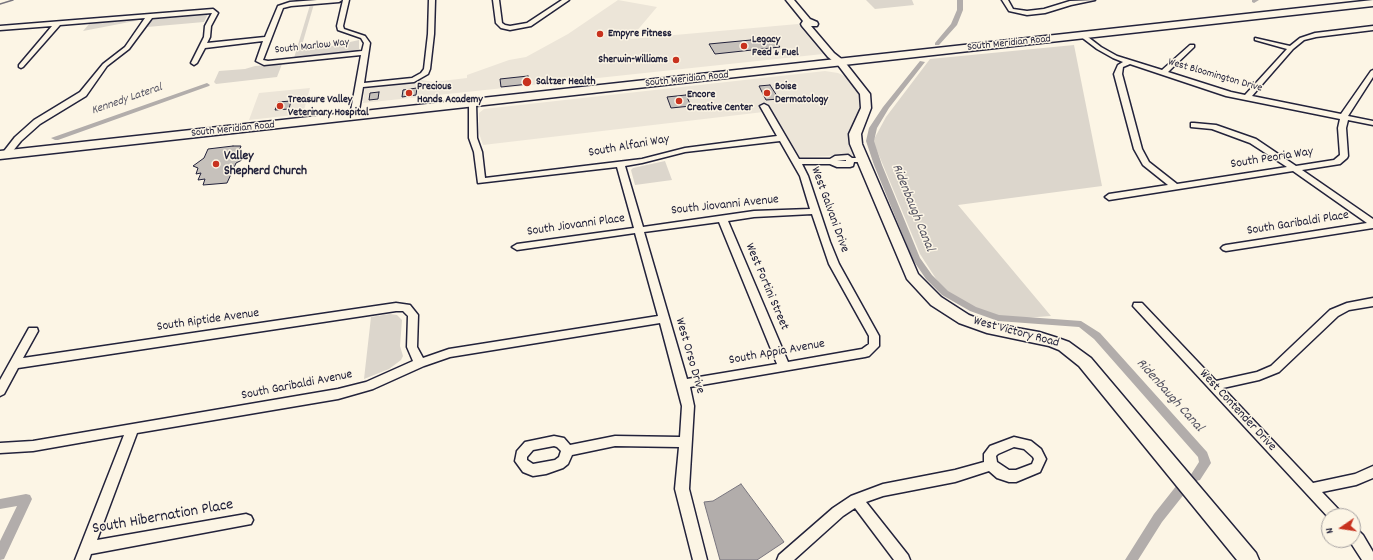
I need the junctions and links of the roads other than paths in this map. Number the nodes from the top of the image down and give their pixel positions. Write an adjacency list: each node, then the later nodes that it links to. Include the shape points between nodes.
1 (339, 0): 17 (street, via 283,6 278,9)
2 (346, 0): 22 (street, via 341,30 363,37 367,44)
3 (432, 0): 29 (street, via 431,34 427,69 424,74 414,80)
4 (496, 0): 13 (street, via 499,23)
5 (566, 0): 13 (street, via 529,25)
6 (790, 0): 23 (main road, via 807,21 805,24)
7 (1005, 0): 8 (street, via 1009,8 1016,12 1039,12)
8 (1092, 0)
9 (1373, 3): 15 (main road, South Meridian Road)
10 (150, 16): 11 (street); 19 (street, via 213,11 215,13); 38 (street, via 127,48 105,65 83,94 37,122)
11 (58, 23): 12 (street); 26 (street)
12 (0, 28)
13 (510, 28): 16 (street)
14 (1373, 28): 21 (street, via 1315,35 1302,39)
15 (1082, 35): 23 (main road, South Meridian Road); 24 (street, West Bloomington Drive, via 1106,52)
16 (506, 36)
17 (267, 39): 19 (street); 22 (street, South Marlow Way, via 260,62)
18 (1257, 39): 21 (street)
19 (202, 46): 25 (street)
20 (1192, 46): 28 (street)
21 (1290, 48): 30 (street)
22 (365, 53): 29 (street)
23 (840, 61): 31 (main road, South Meridian Road); 39 (main road, West Victory Road, via 861,87 866,100 866,108 855,134)
24 (1129, 62): 28 (street, West Bloomington Drive); 43 (street, via 1120,66 1118,74 1138,149 1152,169)
25 (194, 63)
26 (21, 66)
27 (1373, 72): 34 (street, South Peoria Way)
28 (1163, 73): 30 (street, West Bloomington Drive)
29 (360, 85): 33 (street)
30 (1246, 98): 34 (street, West Bloomington Drive)
31 (472, 103): 33 (main road, South Meridian Road); 41 (street, South Alfani Way, via 474,138 481,181)
32 (764, 106): 37 (street, West Galvani Drive)
33 (354, 116): 38 (main road, South Meridian Road)
34 (1344, 117): 35 (street, West Bloomington Drive); 42 (street, South Peoria Way, via 1342,159)
35 (1373, 123)
36 (1194, 125): 42 (street, via 1212,127 1253,141)
37 (782, 138): 40 (street, West Galvani Drive); 41 (street, South Alfani Way, via 685,150)
38 (3, 155)
39 (856, 160): 40 (street, via 848,157 835,158 832,161); 77 (main road, West Victory Road, via 904,262 924,290 964,319 987,328 1054,342 1064,346 1085,362)
40 (796, 162): 45 (street, West Galvani Drive, via 804,176)
41 (620, 164): 48 (street, West Orso Drive)
42 (1296, 169): 43 (street, South Peoria Way); 47 (street)
43 (1175, 188): 44 (street, South Peoria Way)
44 (1109, 198)
45 (816, 211): 46 (street, South Jiovanni Avenue); 55 (street, West Galvani Drive, via 834,264 874,336)
46 (722, 218): 48 (street, South Jiovanni Avenue); 58 (street, West Fortini Street)
47 (1373, 224): 50 (street, South Garibaldi Place)
48 (638, 230): 49 (street, South Jiovanni Place); 53 (street, West Orso Drive)
49 (518, 247)
50 (1226, 248)
51 (1373, 302): 60 (street, via 1334,312 1275,369 1259,376)
52 (1138, 306): 60 (street, West Contender Drive)
53 (664, 319): 56 (street, South Garibaldi Avenue, via 450,353); 59 (street, West Orso Drive)
54 (33, 331): 57 (street)
55 (874, 346): 58 (street, South Appia Avenue, via 865,353)
56 (420, 363): 57 (street, South Riptide Avenue, via 412,347 413,315 406,308 396,307); 62 (street, South Garibaldi Avenue, via 354,390)
57 (15, 364): 61 (street)
58 (784, 366): 59 (street, South Appia Avenue)
59 (683, 384): 63 (street, West Orso Drive, via 688,406)
60 (1213, 386): 68 (street, West Contender Drive)
61 (0, 391)
62 (133, 429): 64 (street, South Garibaldi Avenue, via 33,446); 73 (street)
63 (686, 442): 65 (street, via 615,441); 74 (street, West Orso Drive, via 682,489)
64 (0, 448)
65 (567, 451)
66 (991, 465): 69 (street, via 955,476 883,490)
67 (1373, 472): 68 (street, via 1356,479)
68 (1311, 489): 70 (street, West Contender Drive)
69 (856, 500): 75 (street, via 838,512); 76 (street)
70 (1329, 508)
71 (246, 520): 73 (street, South Hibernation Place)
72 (1361, 545): 78 (street)
73 (85, 554)
74 (700, 560)
75 (784, 560)
76 (903, 560)
77 (1249, 560)
78 (1370, 560)

